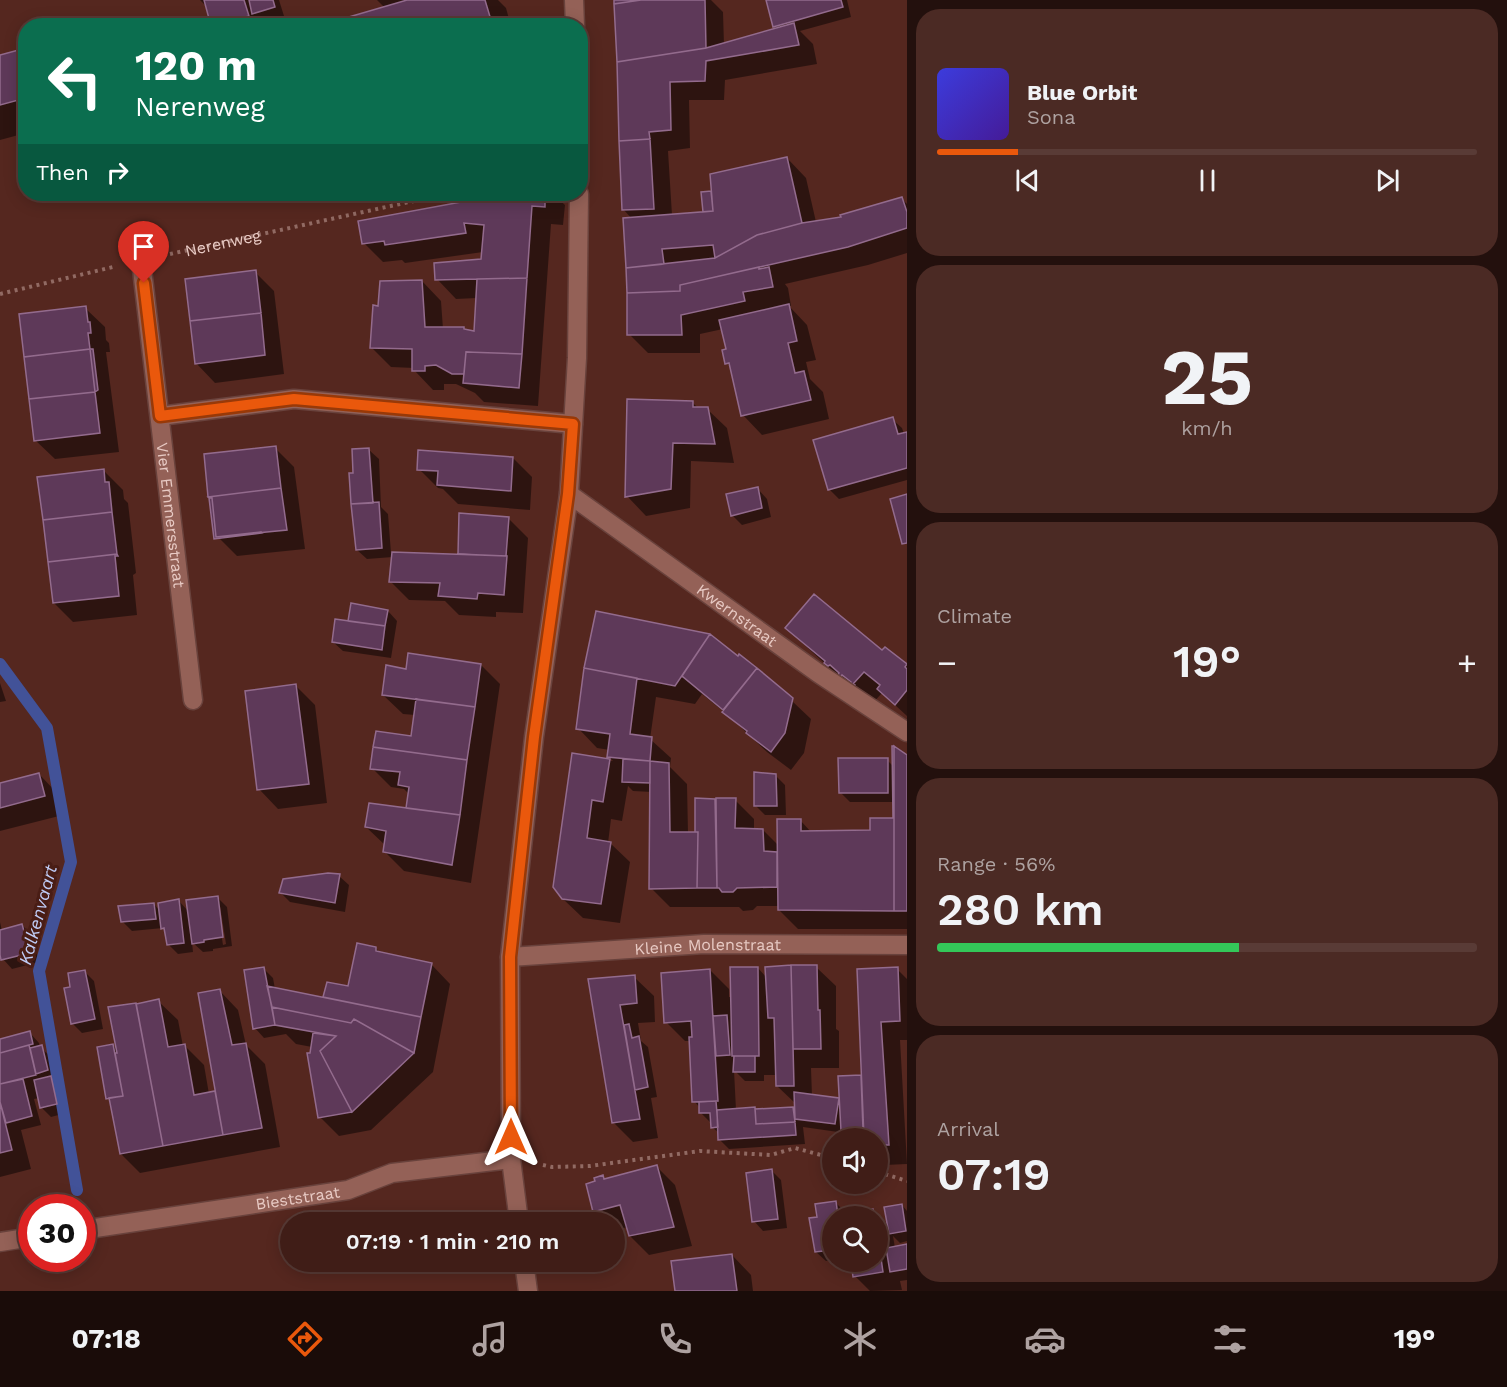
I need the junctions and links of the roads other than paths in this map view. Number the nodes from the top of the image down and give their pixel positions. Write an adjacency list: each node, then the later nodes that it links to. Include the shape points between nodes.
1 (574, 0): 2 (street)
2 (575, 18)
3 (579, 201): 6 (street)
4 (141, 261): 5 (street, Vier Emmersstraat)
5 (160, 416): 6 (street, via 294,399); 8 (street, Vier Emmersstraat)
6 (573, 424): 7 (street)
7 (568, 494): 9 (street, Kwernstraat); 11 (street, via 534,737)
8 (193, 700)
9 (907, 732)
10 (907, 945): 11 (street, Kleine Molenstraat, via 704,944)
11 (510, 957): 12 (street)
12 (511, 1159): 13 (street); 14 (street, Bieststraat, via 392,1173 348,1190)
13 (518, 1212)
14 (96, 1228)
15 (18, 1239): 16 (street)
16 (0, 1242)
17 (526, 1272): 18 (street)
18 (528, 1291)

